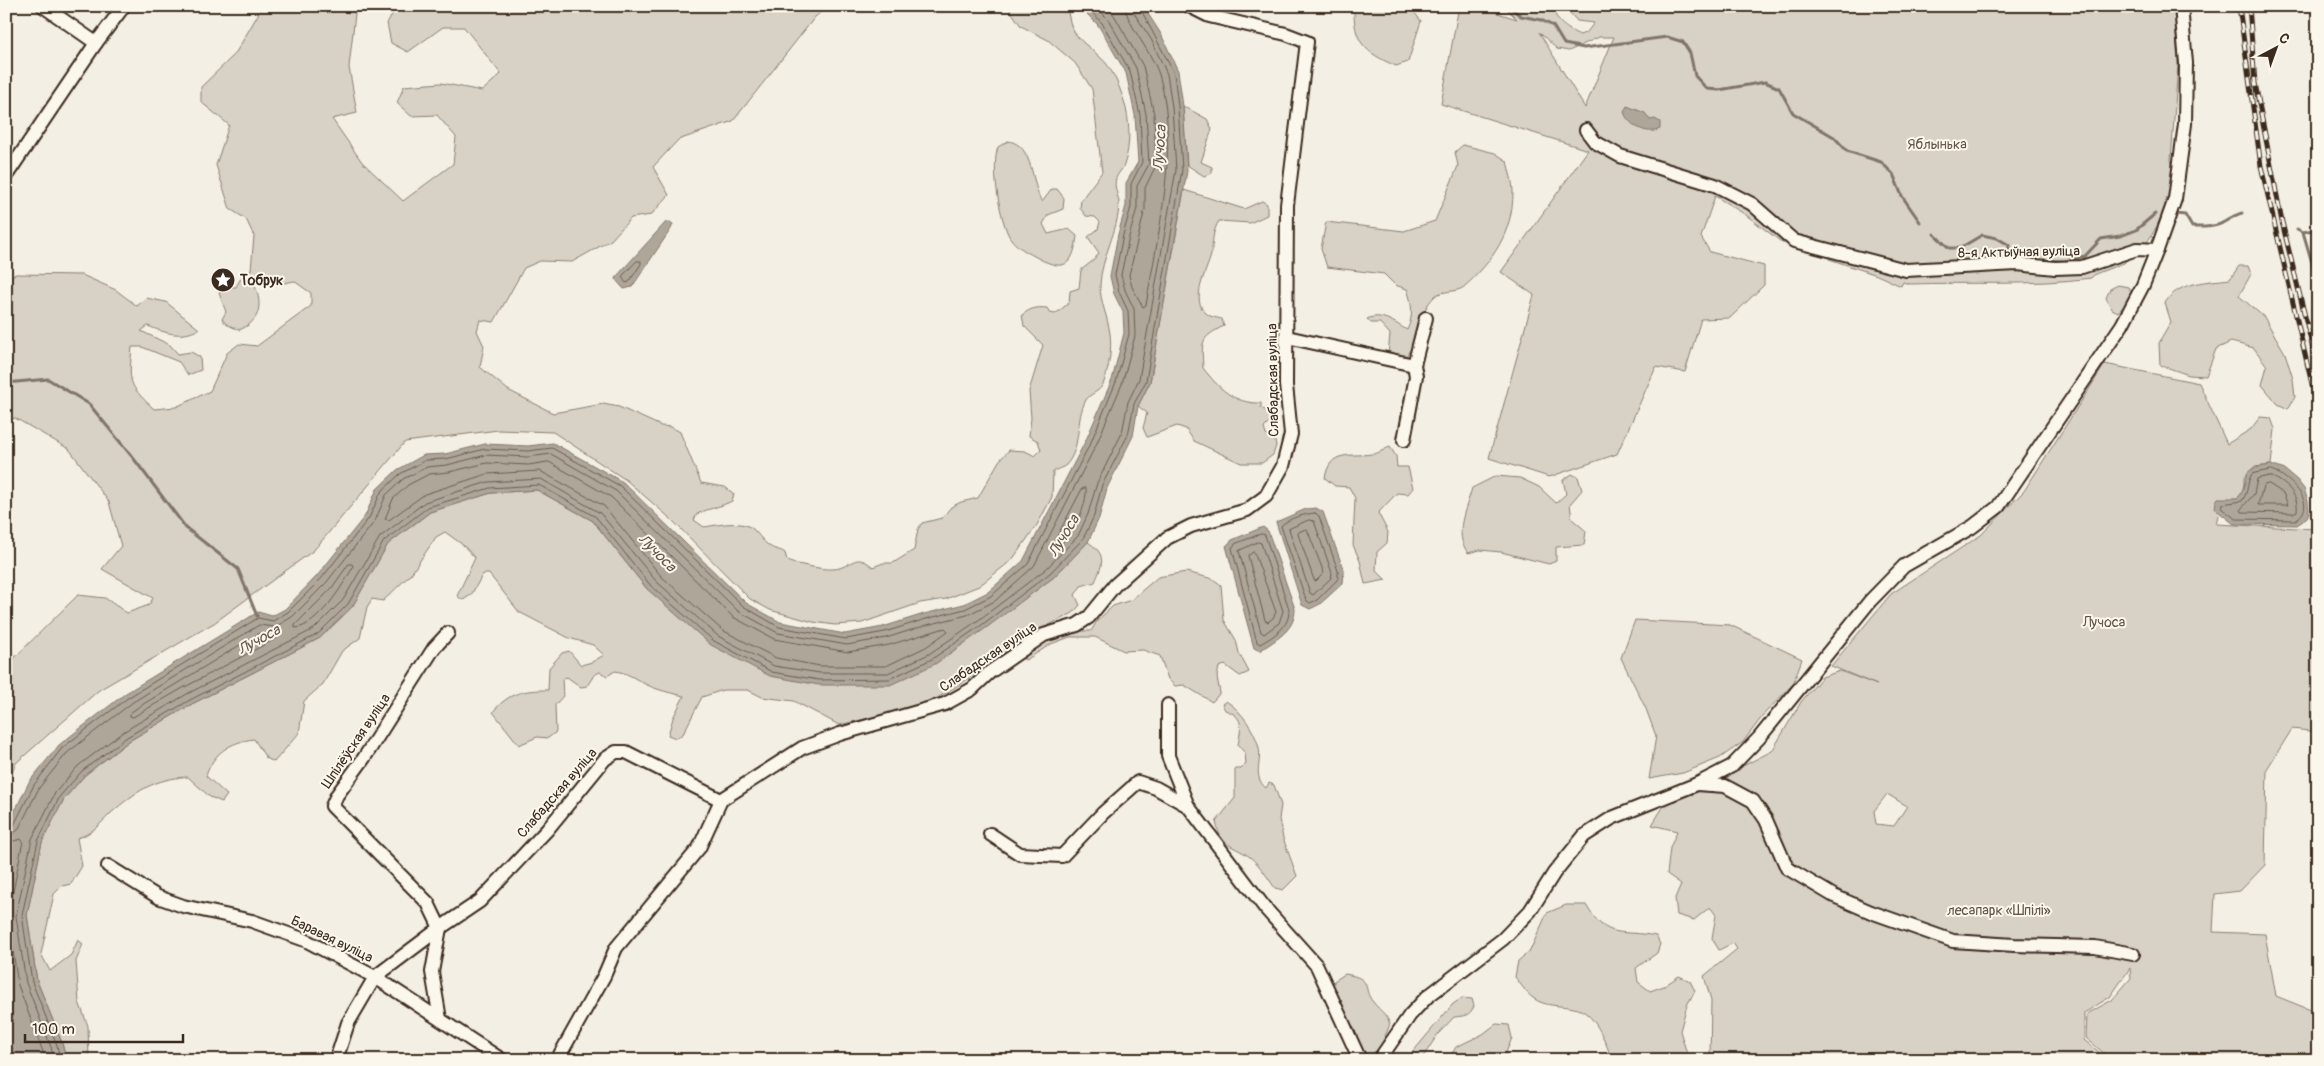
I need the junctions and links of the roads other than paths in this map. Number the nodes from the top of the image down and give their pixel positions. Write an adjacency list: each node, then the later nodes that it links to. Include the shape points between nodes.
1 (43, 6): 5 (street)
2 (124, 6): 5 (street)
3 (1188, 6): 10 (street, Слабадская вуліца, via 1209,16 1307,42 1287,205)
4 (2181, 6): 8 (street, via 2186,63 2185,124 2175,199)
5 (96, 44): 7 (street)
6 (1586, 130): 8 (street, 8-я Актыўная вуліца, via 1596,142 1620,156 1715,185 1752,204 1794,241 1906,270 2017,264 2082,267 2137,249)
7 (6, 176)
8 (2157, 250): 15 (street, via 2122,325 1998,507 1972,527 1904,566 1870,600 1759,738 1732,766)
9 (1426, 318): 11 (street)
10 (1287, 337): 11 (street); 16 (street, Слабадская вуліца, via 1286,385 1291,434 1283,466 1266,496 1247,510 1191,526 1167,538 1115,586 1089,617 1077,625 1044,635 972,688 944,704 802,748)
11 (1414, 365): 12 (street, via 1416,376)
12 (1404, 440)
13 (448, 633): 20 (street, Шпілёўская вуліца, via 434,648 332,806 428,903)
14 (1168, 705): 17 (street, via 1168,756)
15 (1697, 784): 21 (street, via 1725,786 1753,801 1766,820 1787,868 1834,896 1871,912 1954,941 2095,947); 28 (street, via 1612,818 1584,836 1554,873 1530,911 1503,939 1427,997 1410,1015)
16 (721, 800): 20 (street, Слабадская вуліца, via 626,752 616,752 605,759 547,830 480,901); 26 (street, via 699,848 616,948)
17 (1188, 806): 18 (street, via 1138,782 1062,856 1020,854); 27 (street, via 1265,908 1317,966)
18 (990, 834)
19 (108, 866): 22 (street, Баравая вуліца, via 158,897 183,906 252,921 304,940)
20 (440, 928): 22 (street, Слабадская вуліца); 23 (street, via 432,972)
21 (2133, 954)
22 (375, 977): 23 (street, Баравая вуліца); 24 (street, Слабадская вуліца, via 348,1023)
23 (440, 1019): 25 (street, Баравая вуліца)
24 (336, 1060)
25 (502, 1060)
26 (557, 1060)
27 (1360, 1060)
28 (1379, 1060)

